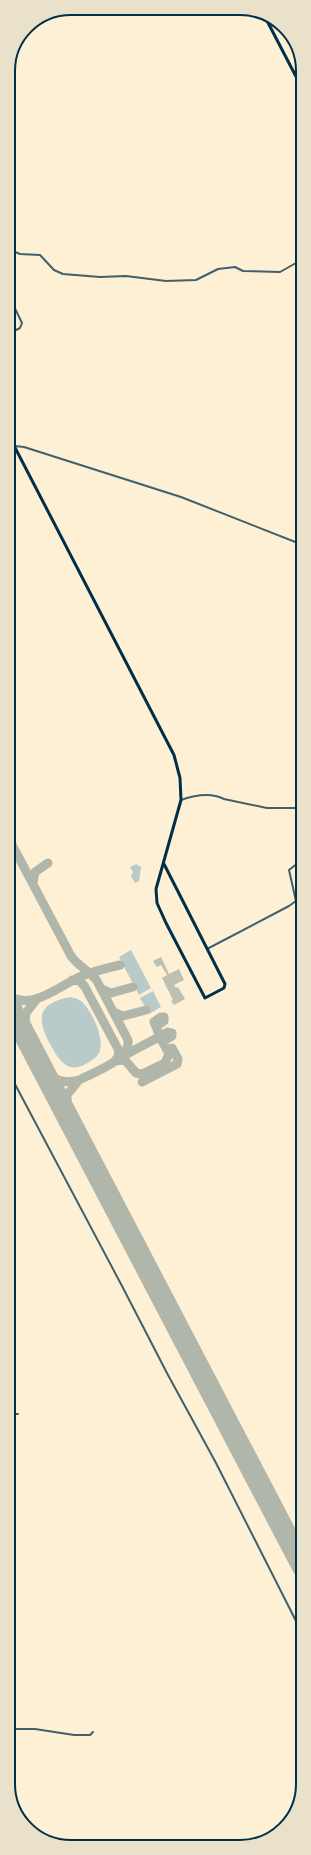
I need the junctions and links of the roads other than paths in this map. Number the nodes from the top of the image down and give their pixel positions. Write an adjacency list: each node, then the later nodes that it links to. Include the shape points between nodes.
1 (268, 22): 2 (main road)
2 (296, 77)
3 (15, 252): 4 (street, via 40,255 54,270 63,274 126,276 166,281 196,280 218,269 235,267 242,271 280,272)
4 (296, 263)
5 (15, 308): 6 (street, via 22,323)
6 (15, 330)
7 (15, 446): 8 (street, via 181,497); 9 (main road, via 174,755 180,778)
8 (296, 542)
9 (181, 800): 10 (street, via 198,794 218,796 267,808); 11 (main road)
10 (296, 808)
11 (164, 864): 15 (main road); 15 (main road, via 156,889 157,903 204,998 224,988 225,984)
12 (296, 864): 14 (street, via 289,870)
13 (296, 901): 15 (street)
14 (296, 901)
15 (208, 948)
16 (15, 1084): 17 (street, via 216,1463)
17 (296, 1621)
18 (15, 1729): 19 (street, via 35,1729 79,1736 90,1735)
19 (93, 1732)

